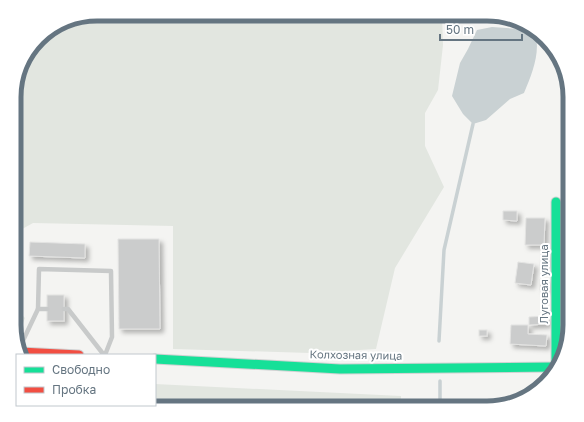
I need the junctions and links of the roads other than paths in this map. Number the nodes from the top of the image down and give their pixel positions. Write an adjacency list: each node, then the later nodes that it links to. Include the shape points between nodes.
1 (556, 202): 10 (street, Луговая улица)
2 (38, 309): 3 (lane); 5 (lane); 9 (lane, via 39,269 111,271 112,337)
3 (47, 309)
4 (64, 309): 8 (lane, via 68,309)
5 (23, 342)
6 (26, 352): 7 (street)
7 (59, 354)
8 (103, 354)
9 (104, 354)
10 (556, 356)
11 (156, 359): 12 (street, Колхозная улица, via 340,369)
12 (550, 367)

